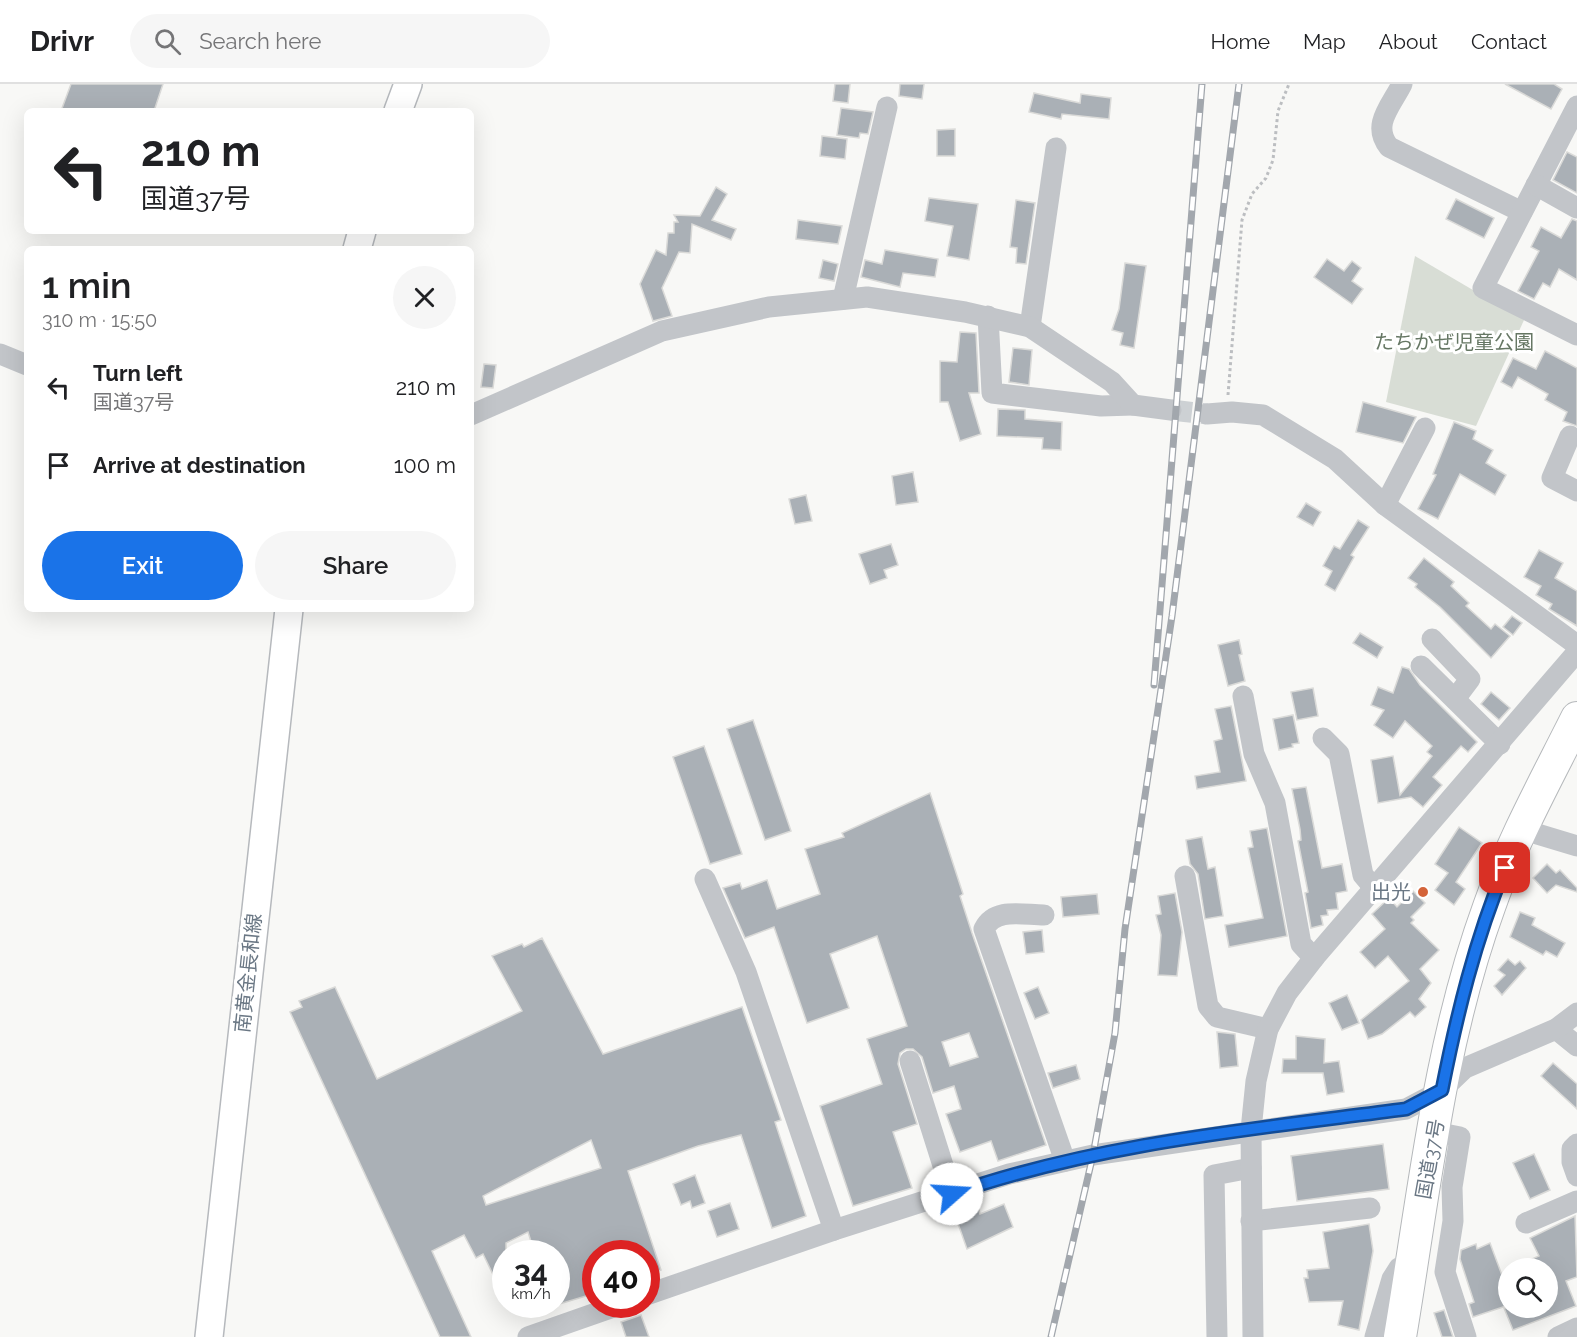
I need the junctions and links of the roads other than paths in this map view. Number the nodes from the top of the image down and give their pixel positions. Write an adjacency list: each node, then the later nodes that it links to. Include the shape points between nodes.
1 (408, 84): 5 (main road)
2 (1402, 84): 9 (street, via 1380,127 1381,137 1389,147)
3 (1577, 106): 7 (street)
4 (887, 107): 10 (street)
5 (399, 108)
6 (1056, 148): 12 (street)
7 (1536, 185): 8 (street); 9 (street)
8 (1577, 208)
9 (1522, 212): 13 (street, via 1484,288)
10 (843, 299): 11 (street, via 867,297); 18 (street, via 769,308 662,331)
11 (988, 316): 12 (street); 16 (street, via 992,393 1101,406)
12 (1030, 327): 16 (street, via 1112,382)
13 (1577, 335)
14 (0, 354): 15 (street)
15 (24, 364)
16 (1133, 405): 17 (street)
17 (1171, 410)
18 (474, 414)
19 (1206, 414): 23 (street, via 1263,415 1335,459)
20 (1425, 428): 23 (street)
21 (1570, 436): 22 (street, via 1551,478)
22 (1577, 491)
23 (1385, 505): 26 (street)
24 (290, 612): 63 (main road, 南黄金長和線)
25 (1432, 639): 30 (street, via 1470,679)
26 (1577, 645)
27 (1577, 652): 33 (street)
28 (1421, 666): 30 (street)
29 (1243, 696): 40 (street, via 1254,754 1275,803 1301,944)
30 (1455, 699): 33 (street)
31 (1577, 718): 34 (highway, 国道37号)
32 (1323, 738): 38 (street, via 1339,754 1363,875)
33 (1500, 744): 38 (street)
34 (1521, 829): 35 (street); 46 (highway, 国道37号, via 1489,907 1465,985)
35 (1577, 846)
36 (1185, 876): 42 (street, via 1208,1006 1217,1017)
37 (705, 879): 58 (street, via 746,972)
38 (1374, 888): 40 (street)
39 (1044, 915): 50 (street, via 999,914 984,929)
40 (1314, 958): 42 (street, via 1287,993)
41 (1577, 1013): 43 (street)
42 (1268, 1029): 47 (street, via 1256,1081)
43 (1556, 1029): 44 (street); 46 (street, via 1465,1068)
44 (1577, 1046)
45 (910, 1061): 53 (street)
46 (1442, 1090): 47 (street, via 1406,1109); 48 (highway, 国道37号)
47 (1251, 1130): 50 (street); 51 (street)
48 (1435, 1132): 59 (highway, 国道37号); 69 (street, via 1460,1137 1445,1272)
49 (1577, 1144): 52 (street, via 1572,1149)
50 (1065, 1161): 53 (street)
51 (1251, 1168): 56 (street); 65 (street, via 1214,1175)
52 (1577, 1176)
53 (952, 1194): 58 (street)
54 (1577, 1201): 57 (street)
55 (1370, 1208): 56 (street)
56 (1251, 1221): 66 (street)
57 (1526, 1223)
58 (834, 1230): 60 (street)
59 (1413, 1261): 67 (street, via 1399,1268 1392,1280); 68 (highway, 国道37号)
60 (660, 1290)
61 (582, 1318): 64 (street)
62 (1577, 1328): 70 (street)
63 (209, 1337)
64 (528, 1337)
65 (1217, 1337)
66 (1248, 1337)
67 (1375, 1337)
68 (1400, 1337)
69 (1466, 1337)
70 (1558, 1337)

